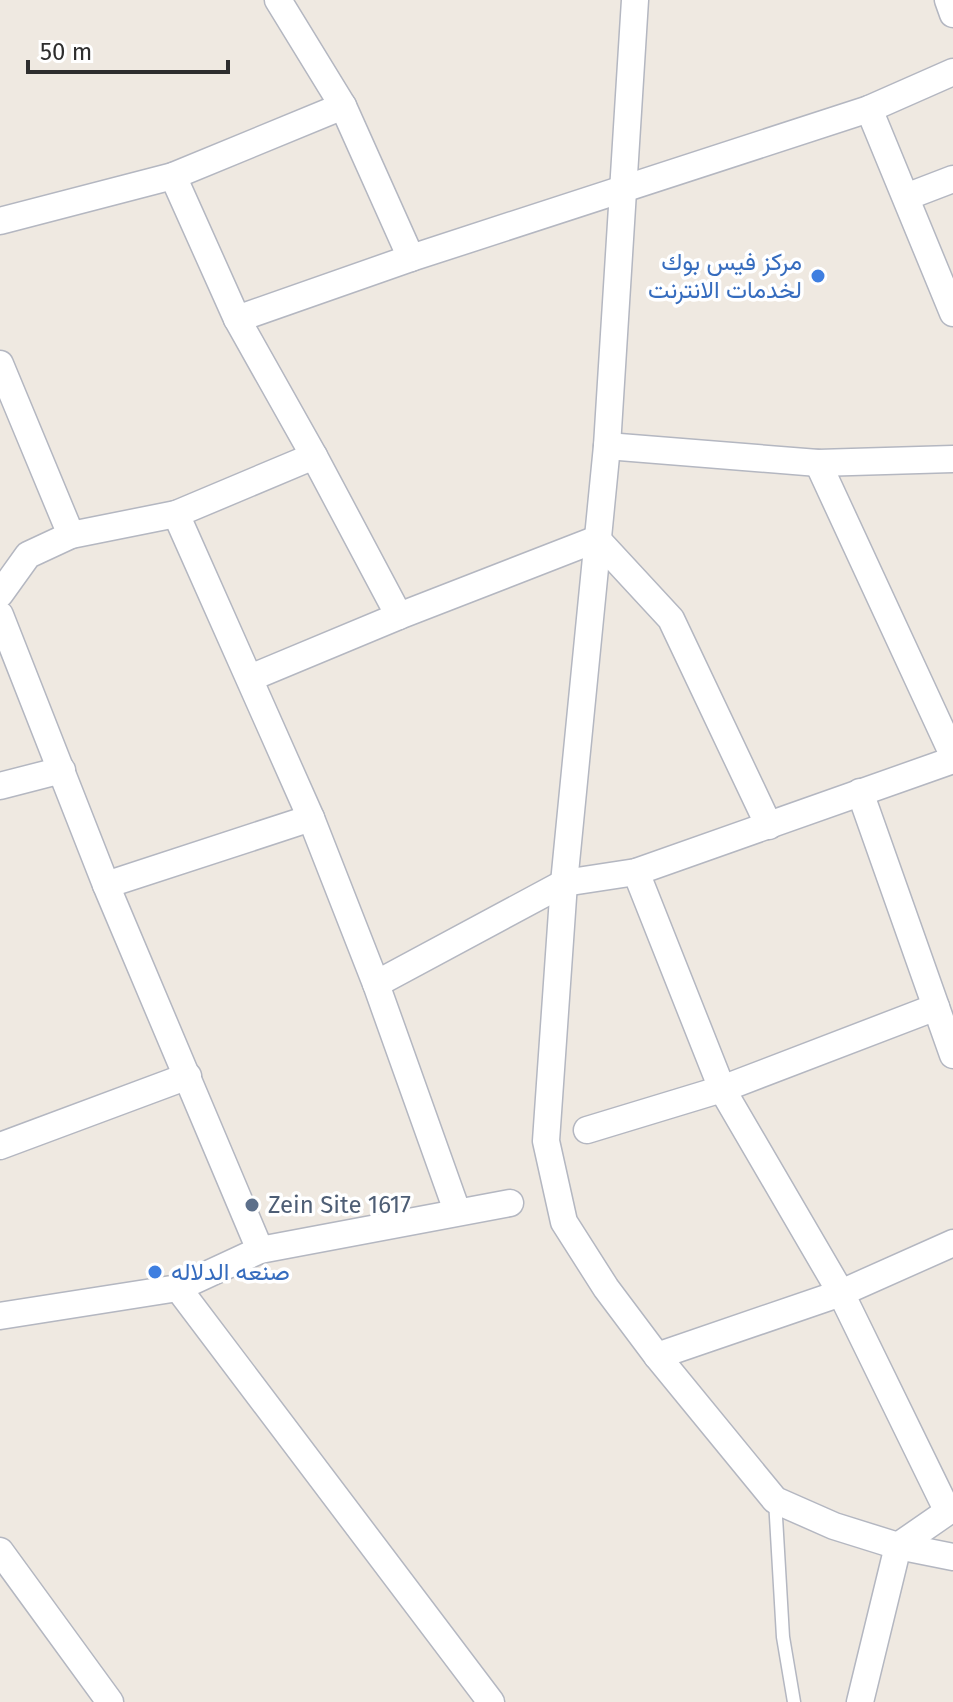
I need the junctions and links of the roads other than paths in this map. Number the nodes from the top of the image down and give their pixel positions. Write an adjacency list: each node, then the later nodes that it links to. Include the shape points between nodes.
1 (278, 0): 6 (street)
2 (635, 0): 10 (street)
3 (948, 0): 4 (street)
4 (953, 14)
5 (953, 72): 7 (street)
6 (343, 106): 8 (street); 13 (street)
7 (869, 109): 10 (street); 11 (street)
8 (173, 176): 12 (street); 15 (street)
9 (953, 179): 11 (street)
10 (622, 190): 13 (street); 17 (street)
11 (906, 197): 14 (street)
12 (0, 221)
13 (411, 258): 15 (street)
14 (953, 313)
15 (237, 319): 18 (street)
16 (0, 364): 22 (street)
17 (607, 446): 20 (street); 23 (street)
18 (314, 456): 21 (street); 26 (street)
19 (953, 459): 20 (street)
20 (818, 463): 28 (street)
21 (176, 514): 22 (street); 27 (street)
22 (71, 535): 24 (street, via 28,555)
23 (597, 539): 26 (street); 33 (street, via 671,619); 35 (street)
24 (0, 594)
25 (0, 615): 29 (street)
26 (399, 616): 27 (street)
27 (250, 678): 32 (street)
28 (953, 757): 31 (street)
29 (62, 770): 30 (street); 36 (street)
30 (0, 786)
31 (860, 792): 33 (street); 38 (street)
32 (311, 818): 36 (street); 37 (street)
33 (769, 826): 34 (street)
34 (636, 872): 35 (street); 41 (street)
35 (564, 883): 37 (street); 51 (street, via 546,1141 552,1178 564,1222)
36 (106, 885): 40 (street)
37 (376, 984): 45 (street)
38 (936, 1007): 39 (street); 41 (street)
39 (953, 1055)
40 (188, 1076): 43 (street); 47 (street)
41 (722, 1089): 42 (street); 49 (street)
42 (587, 1130)
43 (0, 1146)
44 (510, 1203): 45 (street)
45 (457, 1211): 47 (street)
46 (953, 1243): 49 (street)
47 (260, 1250): 48 (street)
48 (178, 1288): 50 (street); 58 (street)
49 (841, 1293): 51 (street); 53 (street)
50 (0, 1316)
51 (657, 1356): 52 (street)
52 (775, 1500): 54 (street); 59 (lane, via 783,1637)
53 (950, 1509): 54 (street)
54 (898, 1546): 56 (street); 60 (street)
55 (0, 1551): 57 (street)
56 (953, 1557)
57 (110, 1702)
58 (491, 1702)
59 (794, 1702)
60 (860, 1702)

